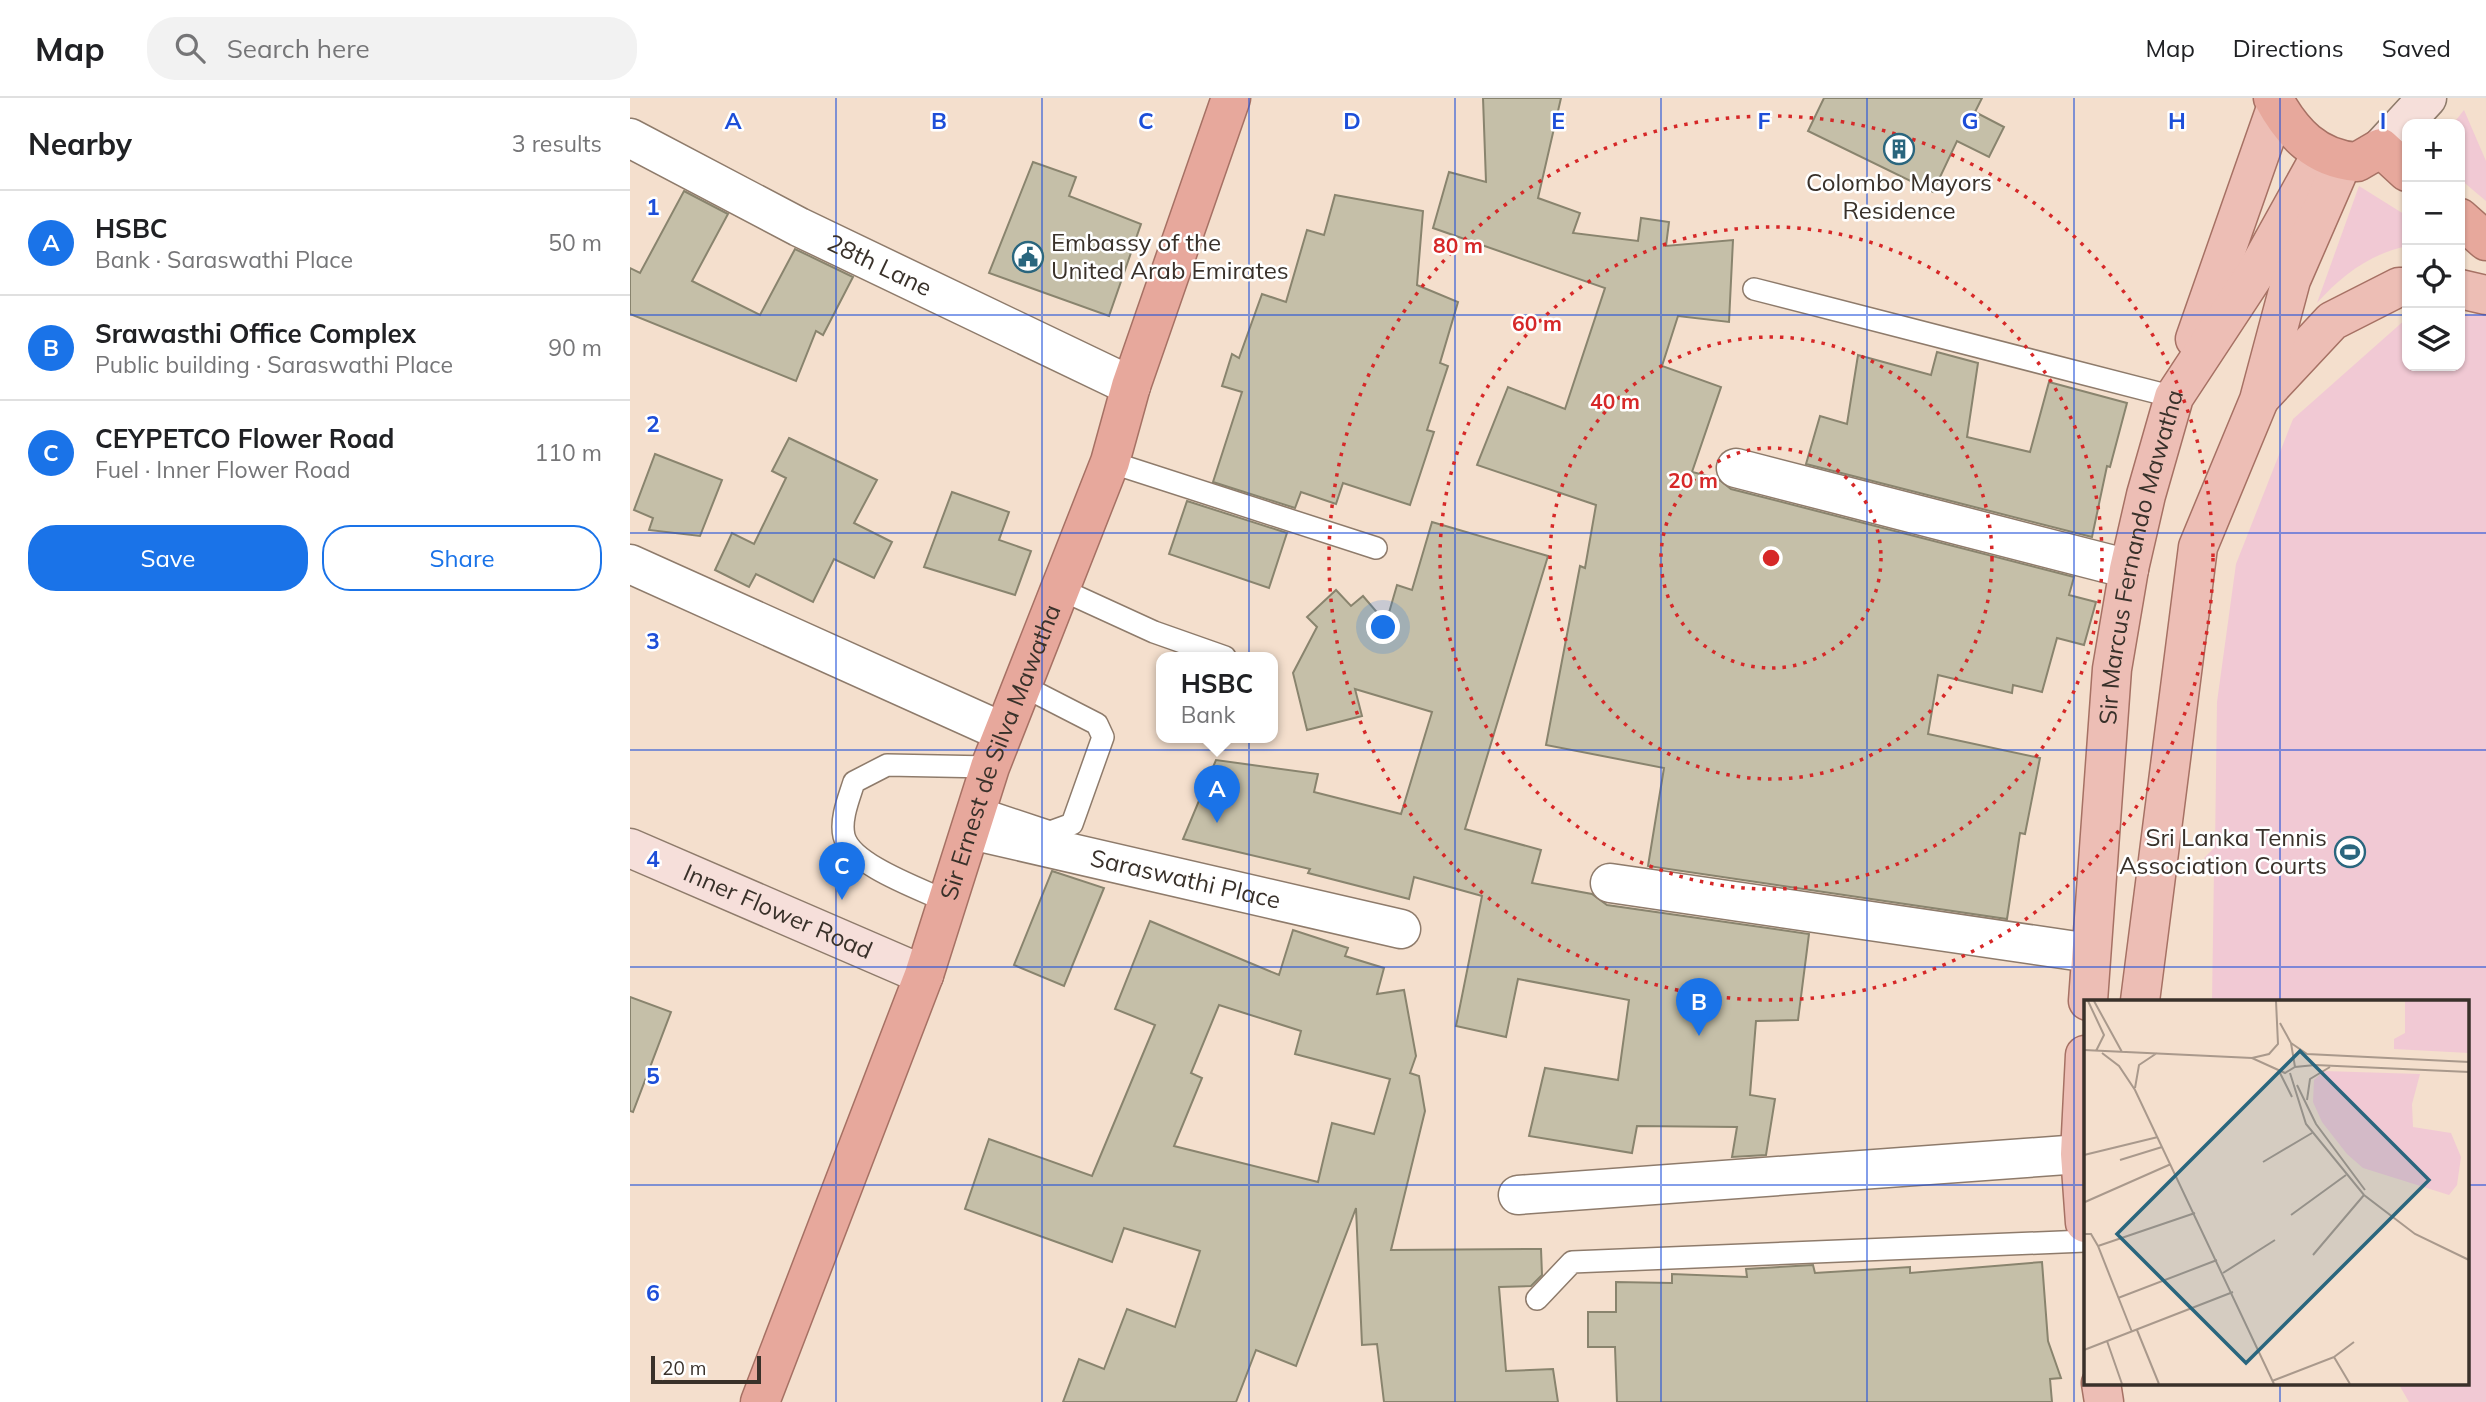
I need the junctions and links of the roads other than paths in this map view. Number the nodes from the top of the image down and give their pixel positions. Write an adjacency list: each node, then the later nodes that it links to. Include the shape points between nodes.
1 (1231, 98): 13 (highway, Sir Ernest de Silva Mawatha)
2 (2427, 98): 6 (main road)
3 (2275, 102): 5 (highway, via 2295,132); 14 (main road)
4 (630, 138): 13 (street, 28th Lane, via 799,227)
5 (2332, 158): 6 (highway); 14 (main road, Sir Marcus Fernando Mawatha); 15 (main road, Sir Marcus Fernando Mawatha, via 2291,280)
6 (2394, 160)
7 (2465, 222): 8 (highway)
8 (2486, 241)
9 (2402, 288): 15 (main road, via 2332,321)
10 (1755, 289): 14 (lane)
11 (2465, 290): 12 (main road)
12 (2486, 295)
13 (1131, 386): 16 (highway, Sir Ernest de Silva Mawatha)
14 (2174, 397): 20 (main road, Sir Marcus Fernando Mawatha)
15 (2259, 400): 34 (main road, Sir Marcus Fernando Mawatha, via 2198,547)
16 (1110, 462): 18 (lane); 21 (highway, Sir Ernest de Silva Mawatha)
17 (1736, 468): 20 (street)
18 (1376, 548)
19 (630, 564): 24 (street)
20 (2129, 569): 31 (main road, Sir Marcus Fernando Mawatha, via 2112,669)
21 (1059, 589): 22 (lane); 23 (highway, Sir Ernest de Silva Mawatha)
22 (1211, 652)
23 (1021, 685): 24 (highway, Sir Ernest de Silva Mawatha); 26 (lane, via 1097,724 1103,737 1087,790 1072,824 1050,832)
24 (1003, 732): 25 (highway, Sir Ernest de Silva Mawatha)
25 (990, 766): 26 (highway, Sir Ernest de Silva Mawatha); 29 (lane, via 887,765 855,782 845,809 844,836 859,859)
26 (974, 819): 29 (highway, Sir Ernest de Silva Mawatha); 30 (street, Saraswathi Place)
27 (630, 848): 32 (main road, Inner Flower Road)
28 (1610, 883): 31 (street)
29 (948, 902): 32 (highway, Sir Ernest de Silva Mawatha)
30 (1401, 929)
31 (2090, 953): 33 (main road, Sir Marcus Fernando Mawatha)
32 (924, 975): 42 (highway, Sir Ernest de Silva Mawatha)
33 (2088, 1000)
34 (2140, 1000)
35 (2084, 1075): 36 (main road)
36 (2080, 1154): 37 (street); 38 (main road)
37 (1518, 1195)
38 (2084, 1209)
39 (2084, 1241): 40 (lane, via 1572,1262)
40 (1537, 1299)
41 (2101, 1384): 43 (main road)
42 (760, 1402)
43 (2104, 1402)

